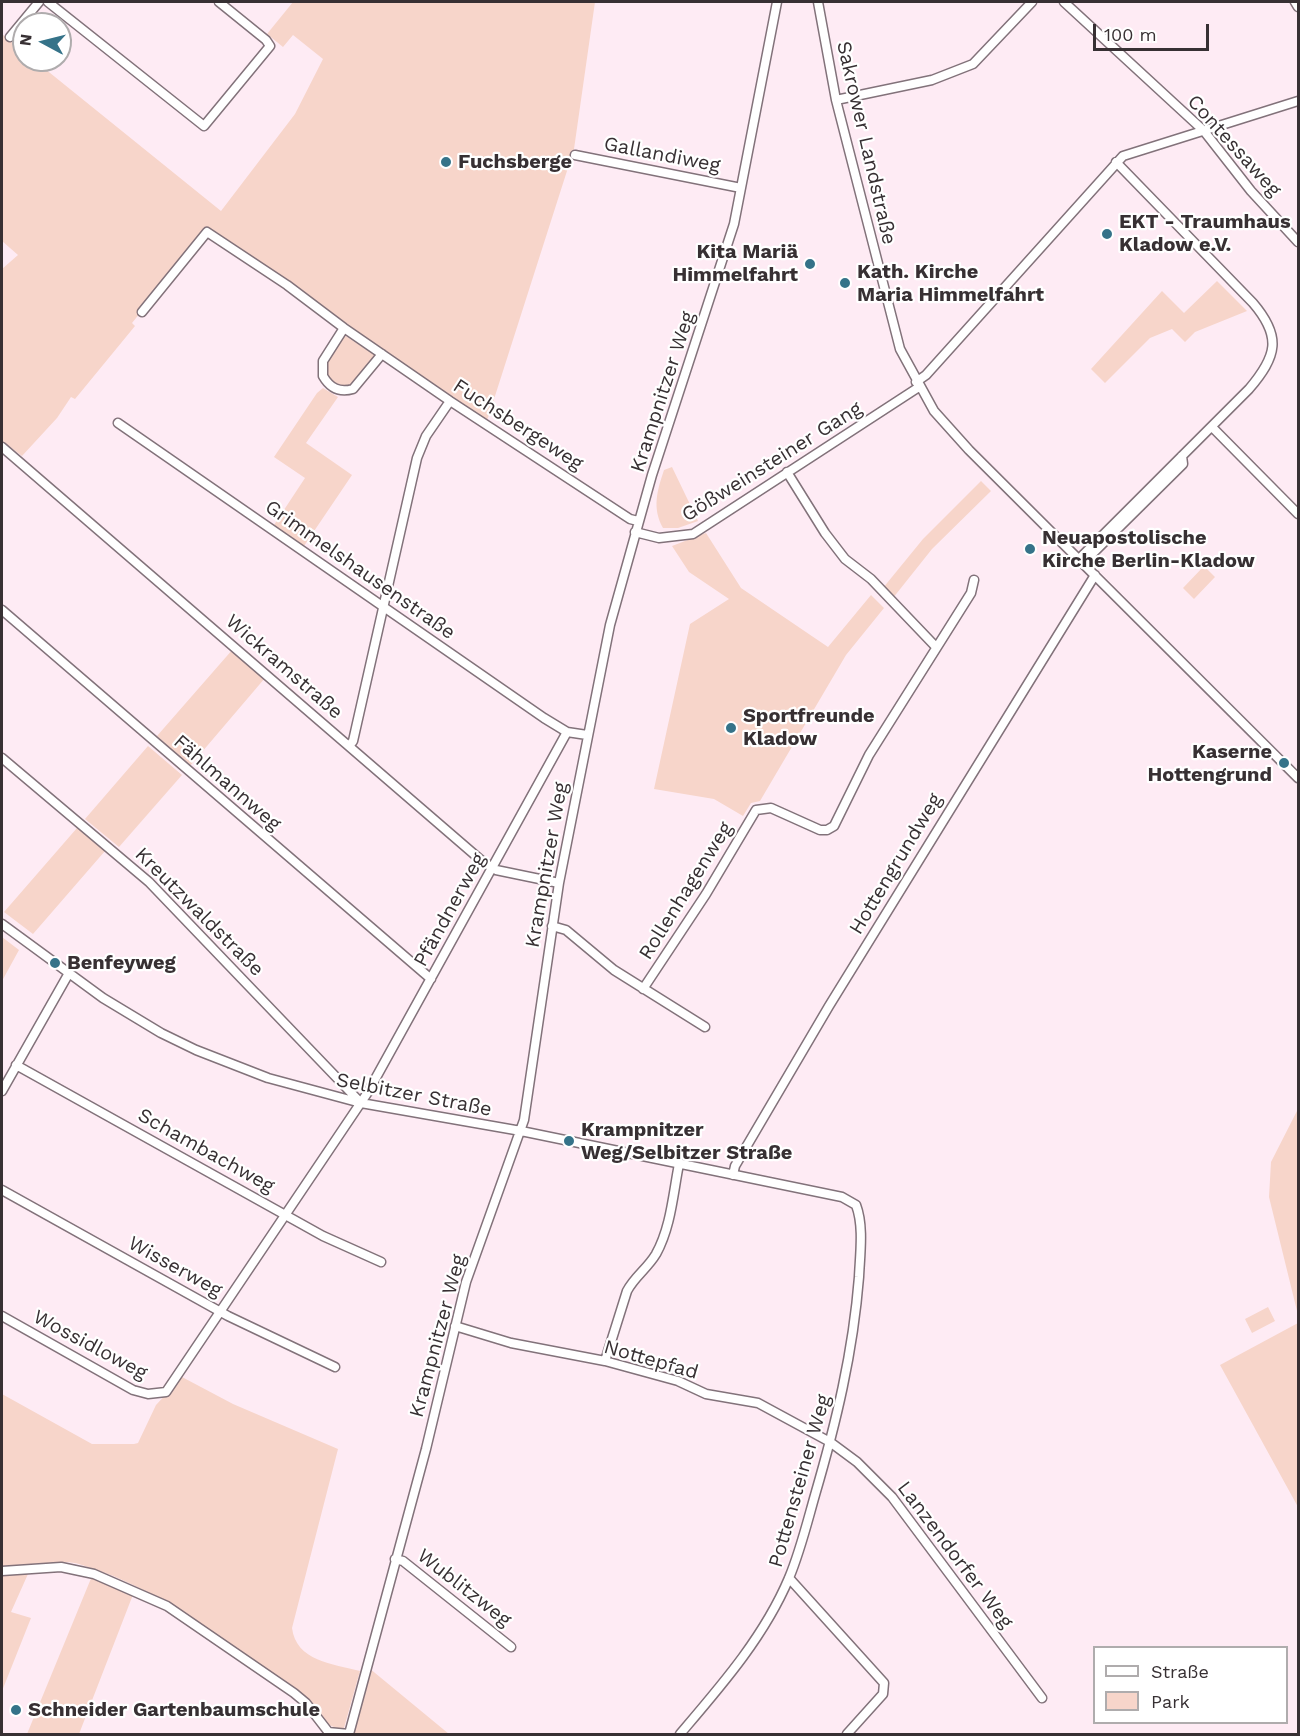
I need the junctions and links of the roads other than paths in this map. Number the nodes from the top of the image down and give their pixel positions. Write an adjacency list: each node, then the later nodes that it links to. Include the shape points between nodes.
1 (39, 2): 10 (street)
2 (48, 2): 3 (street, via 204,126 270,46)
3 (219, 2)
4 (777, 2): 16 (street, Krampnitzer Weg)
5 (818, 2): 11 (street, Sakrower Landstraße)
6 (1032, 2): 11 (street, via 973,64 932,80)
7 (1064, 2): 13 (street, Contessaweg)
8 (1295, 2): 9 (street)
9 (1299, 7)
10 (10, 37)
11 (836, 100): 21 (street, Sakrower Landstraße, via 895,331)
12 (1299, 101): 13 (street, Gößweinsteiner Gang)
13 (1204, 131): 15 (street, Gößweinsteiner Gang, via 1124,156); 17 (street, Contessaweg, via 1247,187)
14 (575, 155): 16 (street, Gallandiweg)
15 (1116, 162): 21 (street, Gößweinsteiner Gang); 24 (street, via 1253,303 1272,330 1273,347 1266,366)
16 (741, 188): 28 (street, Krampnitzer Weg, via 724,256)
17 (1299, 242)
18 (142, 312): 19 (street, Fuchsbergeweg, via 207,232)
19 (344, 328): 20 (street, Fuchsbergeweg); 20 (street, via 323,361 323,375 333,388 353,389)
20 (382, 354): 22 (street, Fuchsbergeweg)
21 (917, 385): 26 (street, Gößweinsteiner Gang); 30 (street, Sakrower Landstraße, via 952,433)
22 (450, 401): 28 (street, Fuchsbergeweg); 33 (street, via 426,436 417,458)
23 (118, 423): 33 (street, Grimmelshausenstraße)
24 (1212, 427): 27 (street); 30 (street)
25 (2, 447): 38 (street, Wickramstraße)
26 (787, 472): 29 (street, Gößweinsteiner Gang, via 693,534 659,538); 35 (street, via 845,559 871,579)
27 (1299, 514)
28 (638, 521): 29 (street, Krampnitzer Weg)
29 (635, 532): 37 (street, Krampnitzer Weg)
30 (1081, 561): 31 (street, Sakrower Landstraße)
31 (1095, 575): 40 (street, Sakrower Landstraße); 54 (street, Hottengrundweg, via 829,1006 735,1166)
32 (974, 580): 35 (street, via 971,593)
33 (383, 606): 36 (street, Grimmelshausenstraße); 38 (street)
34 (2, 610): 46 (street, Fählmannweg)
35 (936, 646): 47 (street, Rollenhagenweg, via 869,755 831,829 820,830 771,808 756,810)
36 (567, 732): 37 (street, Grimmelshausenstraße); 41 (street, Pfändnerweg)
37 (587, 735): 42 (street, Krampnitzer Weg)
38 (350, 746): 41 (street, Wickramstraße)
39 (2, 758): 51 (street, Kreutzwaldstraße, via 149,882)
40 (1299, 778)
41 (491, 867): 42 (street, Wickramstraße); 46 (street, Pfändnerweg)
42 (559, 883): 44 (street, Krampnitzer Weg)
43 (2, 924): 45 (street, Selbitzer Straße)
44 (552, 926): 47 (street, via 566,930); 52 (street, Krampnitzer Weg)
45 (69, 973): 49 (street); 51 (street, Selbitzer Straße, via 118,1008 196,1050 268,1078)
46 (431, 979): 51 (street, Pfändnerweg)
47 (643, 989): 48 (street)
48 (705, 1027)
49 (16, 1065): 50 (street); 57 (street, Schambachweg)
50 (2, 1091)
51 (361, 1103): 52 (street, Selbitzer Straße); 57 (street, Pfändnerweg)
52 (521, 1131): 53 (street, Selbitzer Straße); 61 (street, Krampnitzer Weg, via 480,1241)
53 (679, 1164): 54 (street, Selbitzer Straße); 62 (street, via 665,1237 644,1273 633,1280 627,1291)
54 (734, 1175): 56 (street, Selbitzer Straße, via 842,1197)
55 (2, 1190): 59 (street, Wisserweg)
56 (856, 1205): 65 (street, Pottensteiner Weg, via 860,1262 854,1326 846,1382)
57 (286, 1215): 58 (street, Schambachweg); 59 (street, Pfändnerweg)
58 (381, 1262)
59 (222, 1312): 63 (street, Wisserweg); 64 (street, Pfändnerweg)
60 (2, 1316): 64 (street, Wossidloweg, via 140,1393)
61 (455, 1326): 62 (street, Nottepfad, via 511,1343); 66 (street, Krampnitzer Weg)
62 (606, 1361): 65 (street, Nottepfad, via 678,1381 706,1394 758,1403)
63 (335, 1367)
64 (166, 1392)
65 (830, 1442): 68 (street, Pottensteiner Weg); 70 (street, Lanzendorfer Weg, via 892,1497)
66 (395, 1559): 69 (street, Wublitzweg, via 403,1561); 72 (street, Krampnitzer Weg)
67 (2, 1571): 71 (street, via 76,1568 167,1606 294,1693)
68 (789, 1578): 73 (street, Pottensteiner Weg, via 753,1642); 74 (street, via 885,1688)
69 (511, 1647)
70 (1042, 1698)
71 (329, 1733): 72 (street)
72 (349, 1734)
73 (680, 1734)
74 (847, 1734)

